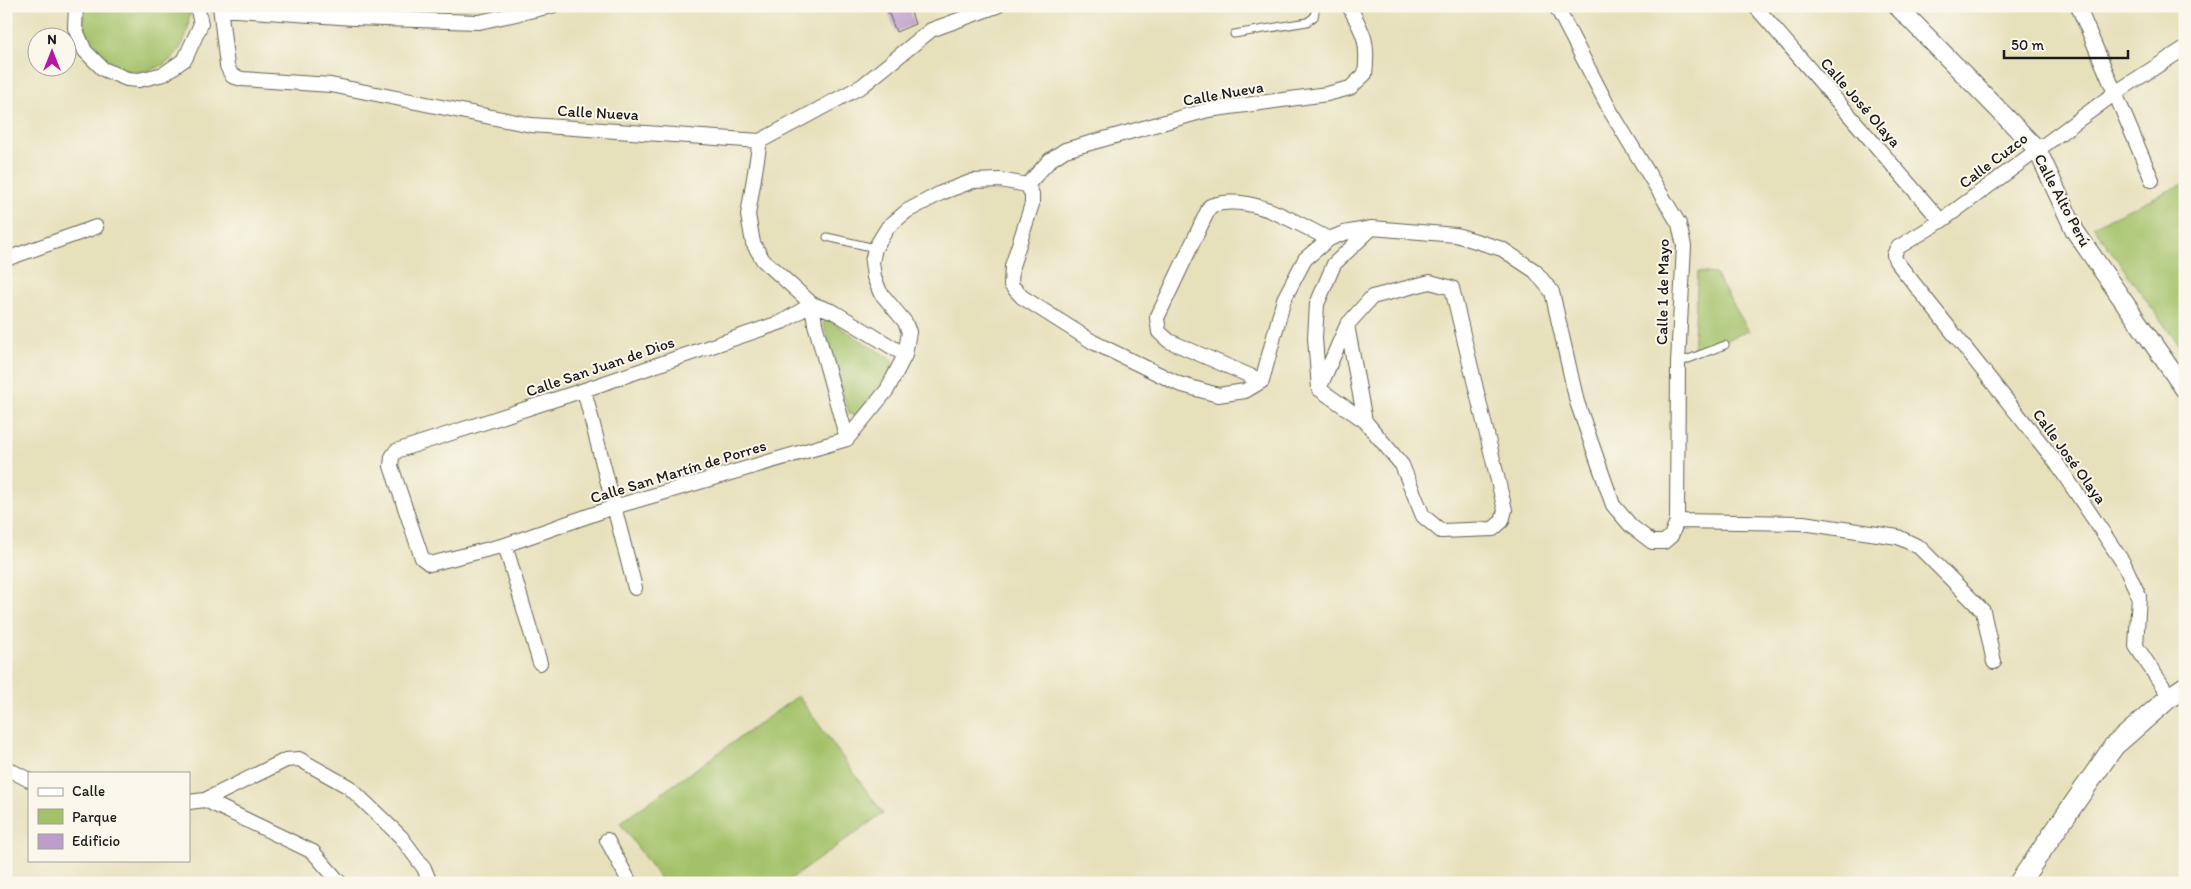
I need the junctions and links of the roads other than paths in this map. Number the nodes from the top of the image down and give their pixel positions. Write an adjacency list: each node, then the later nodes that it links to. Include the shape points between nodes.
1 (76, 6): 2 (street, via 75,28 85,51 103,69 127,79 139,80 164,74 185,59 201,24)
2 (198, 6)
3 (325, 6): 13 (street)
4 (552, 6): 13 (street, via 479,22)
5 (997, 6): 17 (street, via 931,30 862,86)
6 (1316, 6): 14 (lane, via 1314,17 1307,22)
7 (1349, 6): 20 (street, Calle Nueva, via 1364,33 1368,53 1365,74 1350,88 1208,110 1065,150 1050,160)
8 (1556, 6): 33 (street, Calle 1 de Mayo, via 1611,112 1679,224 1684,246)
9 (1755, 6): 21 (street, Calle José Olaya)
10 (1897, 6): 18 (street, Calle Alto Perú)
11 (2078, 6): 16 (street)
12 (220, 8): 13 (street); 17 (street, Calle Nueva, via 227,66 232,76 242,79 331,85 531,125)
13 (354, 18)
14 (1234, 34)
15 (2185, 48): 16 (street, Calle Cuzco)
16 (2115, 93): 18 (street, Calle Cuzco); 19 (street)
17 (760, 141): 29 (street, via 748,215 752,243 763,260)
18 (2037, 149): 21 (street, Calle Cuzco); 37 (street, Calle Alto Perú, via 2075,230)
19 (2152, 180)
20 (1027, 185): 26 (street, via 1000,180 972,181 941,193 907,211 888,227); 34 (street, via 1032,194 1032,204 1012,266 1011,285 1022,297 1093,342 1179,384 1218,395 1245,391)
21 (1941, 221): 27 (street, Calle Cuzco, via 1897,248)
22 (96, 227): 28 (street)
23 (1372, 228): 25 (street); 35 (street, via 1334,264 1317,304 1315,338); 41 (street, via 1456,235 1502,249 1534,271 1552,292 1577,402 1614,505 1631,526 1652,542 1664,542 1671,536)
24 (827, 237): 26 (lane)
25 (1329, 239): 34 (street, via 1305,259 1284,299); 34 (street, via 1261,207 1224,201 1210,206 1206,214 1157,318 1159,332 1170,341)
26 (875, 248): 32 (street, via 872,262 880,292 905,322 909,332)
27 (1894, 254): 47 (street, Calle José Olaya, via 1896,261 2055,460 2124,564 2139,596 2136,646)
28 (6, 260)
29 (812, 304): 32 (street, via 834,312); 36 (street, Calle San Juan de Dios, via 782,322); 39 (street)
30 (1347, 325): 35 (street); 38 (street); 38 (street, via 1372,297 1430,282 1452,288 1505,510 1502,520 1492,529 1441,532 1423,516 1402,465)
31 (1725, 345): 33 (lane)
32 (905, 355): 39 (street, via 887,390)
33 (1678, 363): 41 (street, Calle 1 de Mayo)
34 (1262, 381)
35 (1320, 388): 38 (street)
36 (584, 390): 40 (street); 43 (street, Calle San Juan de Dios, via 396,451 391,466)
37 (2185, 390)
38 (1365, 421)
39 (847, 439): 40 (street, Calle San Martín de Porres)
40 (614, 507): 42 (street, Calle San Martín de Porres); 44 (street)
41 (1677, 520): 45 (street, via 1803,523 1898,538 1920,547 1984,611)
42 (505, 545): 43 (street, Calle San Martín de Porres, via 430,564); 46 (street)
43 (422, 558)
44 (635, 588)
45 (1994, 662)
46 (540, 663)
47 (2177, 692): 52 (main road, via 2114,746)
48 (6, 768): 49 (street)
49 (28, 779)
50 (205, 800): 51 (street); 55 (street, via 313,852); 56 (street, via 286,760 299,759 350,787 401,837 424,868)
51 (190, 802)
52 (2071, 809): 57 (main road); 58 (main road)
53 (607, 840): 54 (street)
54 (628, 882)
55 (340, 883)
56 (430, 883)
57 (2019, 883)
58 (2034, 883)

